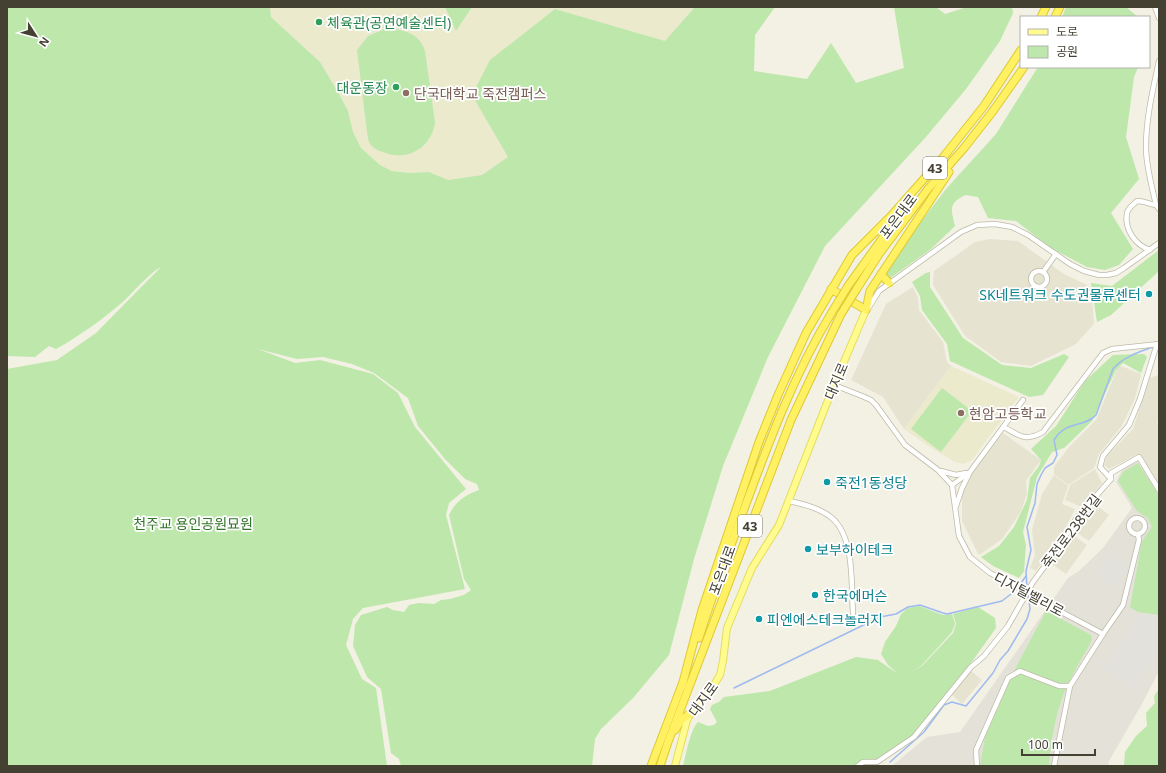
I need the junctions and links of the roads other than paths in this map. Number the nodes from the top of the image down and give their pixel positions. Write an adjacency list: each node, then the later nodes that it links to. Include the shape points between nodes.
1 (1046, 7): 4 (highway)
2 (1060, 7): 5 (highway)
3 (1155, 7): 6 (street)
4 (1042, 16)
5 (1056, 16)
6 (1159, 18)
7 (1020, 52): 11 (highway, 포은대로 / 43, via 984,106)
8 (1159, 61): 12 (street, via 1146,148 1148,170)
9 (1023, 68): 10 (highway, 포은대로 / 43)
10 (964, 148): 17 (highway); 39 (highway, 포은대로 / 43, bridge, via 928,189 879,254 841,314 791,420)
11 (947, 153): 19 (highway, via 852,255); 36 (highway, 포은대로 / 43, bridge, via 892,223 815,339 765,453)
12 (1158, 207): 14 (street, via 1137,201 1127,213 1128,228 1135,241)
13 (1158, 244): 14 (street, 대지로)
14 (1150, 250): 15 (street, 대지로, via 1124,268 1107,275 1091,274)
15 (1056, 254): 16 (street); 18 (street, 대지로, via 1012,227 995,224 977,225 962,232)
16 (1043, 272): 16 (street, via 1033,274 1033,285 1038,287 1048,284)
17 (881, 274): 18 (highway); 20 (highway, via 870,291)
18 (889, 284): 20 (street, 대지로, via 879,291)
19 (831, 289): 20 (highway); 36 (highway, via 806,333 759,442 702,610)
20 (866, 310): 22 (main road, 대지로)
21 (1157, 345): 24 (street, via 1112,349 1103,353 1043,432 1034,437 1027,438); 27 (street, 죽전로238번길, via 1129,425 1103,456 1100,467)
22 (834, 385): 25 (street, via 871,400 905,445); 30 (main road, 대지로)
23 (1024, 400): 24 (street)
24 (1004, 427): 26 (street)
25 (938, 470): 26 (street, via 956,475); 28 (street)
26 (970, 472): 28 (street); 31 (street)
27 (1110, 479): 29 (street, via 1111,473 1139,457); 33 (street, 죽전로238번길, via 1076,519)
28 (952, 485): 31 (street, 디지털벨리로)
29 (1159, 490)
30 (789, 501): 34 (street, via 807,505 831,518 839,527 849,555); 38 (main road, 대지로, via 779,526 752,568 727,628 720,675)
31 (955, 509): 33 (street, 디지털벨리로, via 959,536 970,557 990,573)
32 (1138, 534): 35 (street, via 1139,540 1123,605)
33 (1028, 592): 35 (street, 디지털벨리로); 43 (street, 죽전로238번길, via 1008,626 914,737 877,762 863,762)
34 (853, 613)
35 (1103, 634): 37 (street)
36 (682, 686): 40 (highway, 포은대로 / 43)
37 (1070, 686): 44 (street, via 1059,686 1020,671 1008,678 976,750); 45 (street)
38 (691, 714): 39 (highway, via 682,719); 42 (main road, 대지로, via 684,728)
39 (668, 742): 41 (highway, 포은대로 / 43)
40 (651, 766)
41 (660, 766)
42 (675, 766)
43 (858, 766)
44 (977, 766)
45 (1054, 766)

